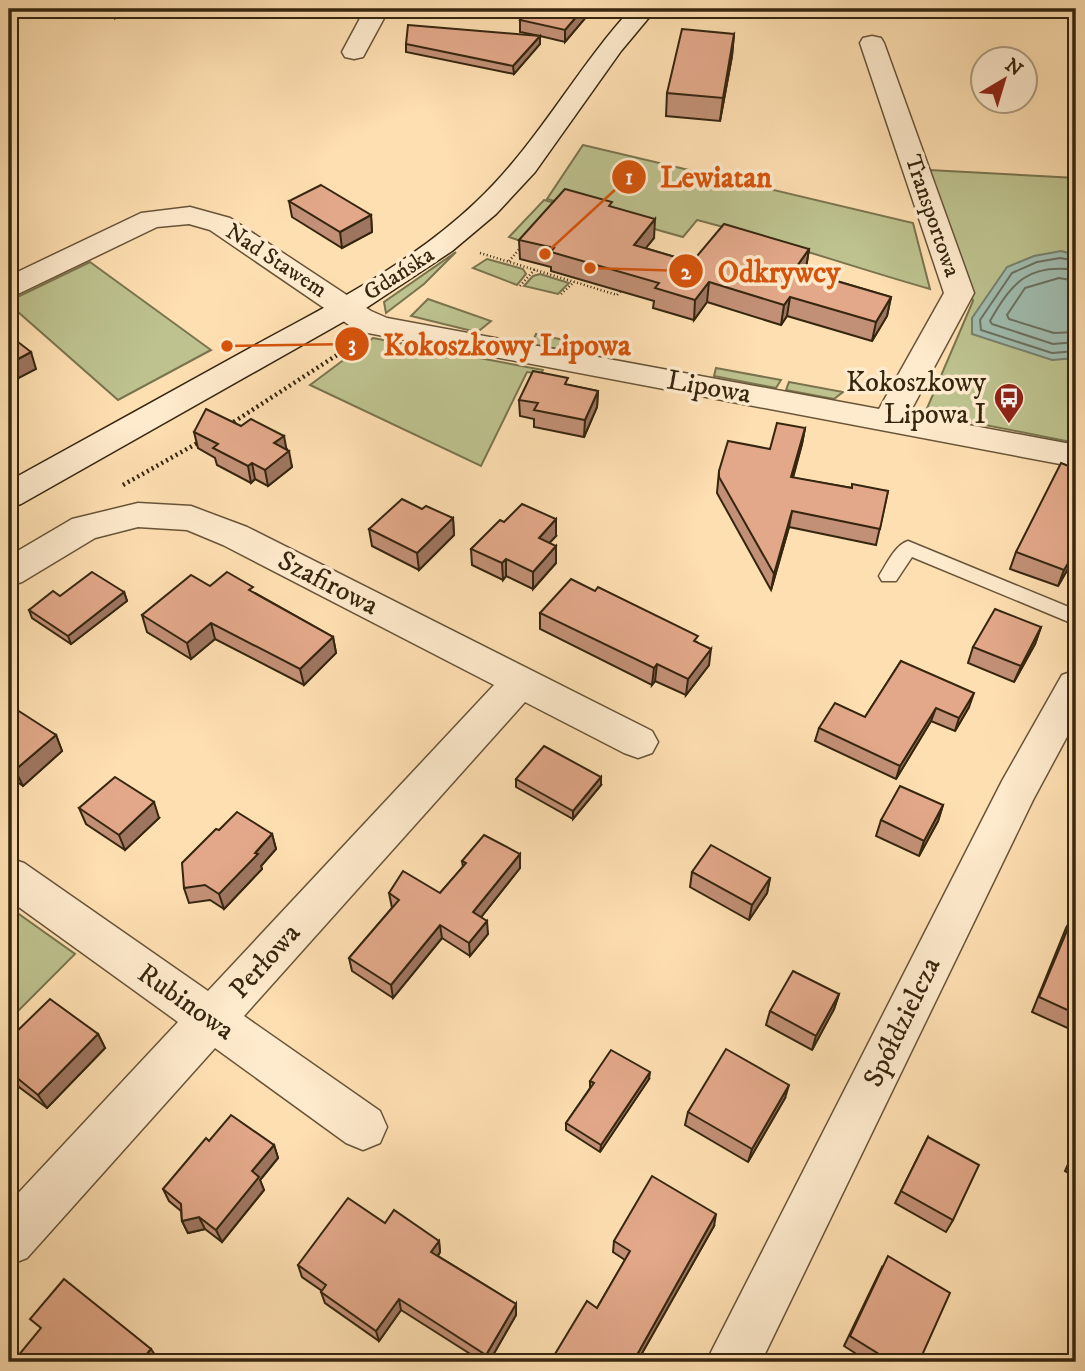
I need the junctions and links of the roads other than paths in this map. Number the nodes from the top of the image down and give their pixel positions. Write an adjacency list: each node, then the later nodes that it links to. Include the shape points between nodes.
1 (377, 9): 4 (street)
2 (644, 9): 6 (street, Gdańska, via 608,49 525,167 487,208 425,259)
3 (872, 43): 7 (street, Transportowa, via 959,293)
4 (354, 52)
5 (9, 287): 6 (street, Nad Stawem, via 151,219 190,215 220,224)
6 (346, 308): 7 (street, Lipowa, via 379,326); 9 (street, Gdańska)
7 (890, 419): 8 (street, Lipowa)
8 (1076, 456)
9 (9, 496)
10 (9, 573): 13 (street, Szafirowa, via 85,528 138,515 191,518)
11 (889, 576): 12 (lane, via 908,548)
12 (1076, 618)
13 (521, 681): 15 (street, Szafirowa); 17 (street, Perłowa)
14 (1076, 685): 20 (street, Spółdzielcza, via 1016,793)
15 (638, 741)
16 (9, 876): 17 (street, Rubinowa)
17 (212, 1020): 18 (street, Rubinowa); 19 (street, Perłowa)
18 (363, 1127)
19 (9, 1240)
20 (733, 1362)

